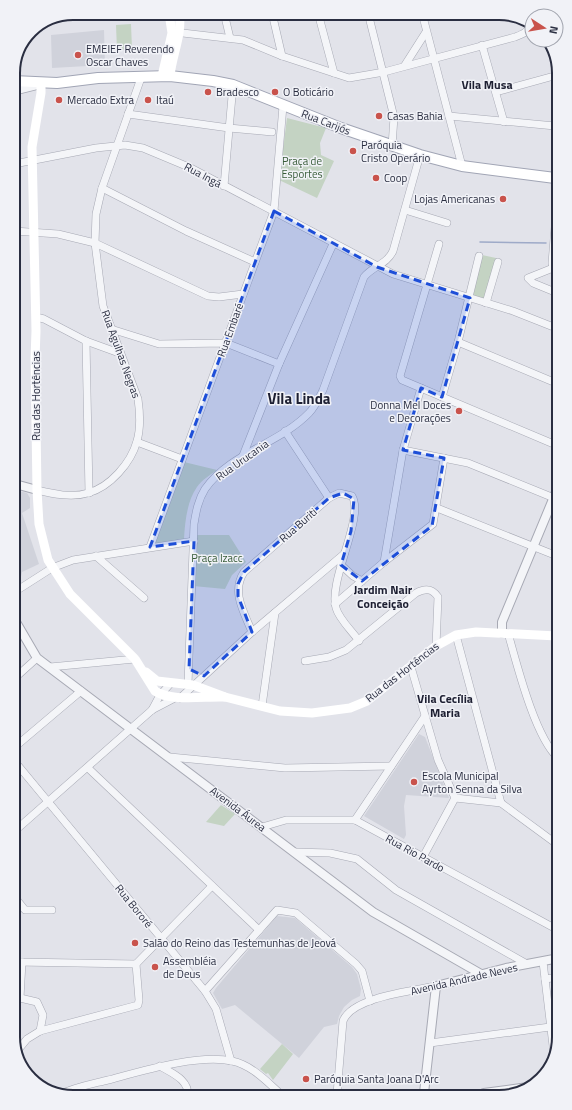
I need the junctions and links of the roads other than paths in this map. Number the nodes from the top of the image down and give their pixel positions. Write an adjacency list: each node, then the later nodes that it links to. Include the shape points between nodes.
1 (171, 20): 8 (main road)
2 (180, 20): 8 (main road)
3 (226, 20): 11 (street)
4 (274, 20): 13 (street)
5 (320, 20): 17 (street)
6 (370, 20): 16 (street)
7 (423, 20): 9 (street)
8 (175, 32): 11 (street); 18 (main road)
9 (426, 32): 14 (street); 15 (street)
10 (524, 34): 12 (street)
11 (230, 38): 13 (street, via 243,40)
12 (482, 45): 14 (street); 25 (street)
13 (282, 56): 17 (street)
14 (433, 57): 15 (street); 28 (street)
15 (405, 66): 16 (street)
16 (384, 72): 17 (street, via 349,78); 34 (street, via 395,124)
17 (334, 73)
18 (166, 76): 20 (main road, Rua Carijós); 23 (main road, Rua Carijós)
19 (552, 77): 25 (street)
20 (141, 78): 22 (main road, Rua Carijós, via 98,78 86,75); 27 (street, Rua Agulhas Negras)
21 (20, 82): 22 (main road, Rua Carijós)
22 (40, 83): 24 (street, Rua Carijós); 36 (main road, Rua das Hortências, via 41,94)
23 (233, 85): 26 (main road, Rua Carijós); 31 (street)
24 (20, 89)
25 (496, 92): 29 (street)
26 (283, 106): 34 (main road, Rua Carijós); 43 (street, Rua Embaré)
27 (128, 114): 31 (street); 33 (street, Rua Agulhas Negras)
28 (449, 116): 29 (street); 38 (street)
29 (504, 122): 30 (street)
30 (552, 126)
31 (229, 128): 32 (street); 40 (street)
32 (272, 132)
33 (116, 145): 36 (street, Rua Ingá); 40 (street, Rua Ingá, via 143,148 166,156); 41 (street, Rua Agulhas Negras)
34 (392, 146): 35 (main road, Rua Carijós)
35 (420, 155): 38 (main road, Rua Carijós); 42 (street, Rua Urucania)
36 (32, 159): 37 (street, Rua Ingá); 46 (main road, Rua das Hortências)
37 (20, 162)
38 (462, 166): 39 (main road, Rua Carijós)
39 (552, 178)
40 (224, 186): 43 (street, Rua Ingá)
41 (102, 188): 47 (street, Rua Agulhas Negras, via 96,214); 51 (street, via 186,231)
42 (405, 210): 44 (street); 53 (street, Rua Urucania, via 391,256)
43 (274, 212): 48 (street, Rua Ingá); 51 (street, Rua Embaré)
44 (447, 223)
45 (20, 231): 46 (street)
46 (34, 231): 47 (street, via 58,234); 60 (main road, Rua das Hortências)
47 (95, 244): 57 (street, via 208,296); 62 (street, Rua Agulhas Negras, via 103,306)
48 (333, 244): 53 (street, Rua Ingá); 67 (street)
49 (438, 244): 55 (street)
50 (479, 256): 58 (street)
51 (255, 262): 57 (street, Rua Embaré)
52 (498, 262): 59 (street)
53 (377, 266): 55 (street, Rua Ingá); 71 (street, Rua Urucania, via 364,277 323,390 315,405 309,413)
54 (552, 271): 56 (street, via 528,278 533,283)
55 (427, 285): 58 (street, Rua Ingá); 69 (street, via 400,376 402,380)
56 (552, 290)
57 (243, 294): 65 (street, Rua Embaré)
58 (470, 298): 59 (street, Rua Ingá); 64 (street)
59 (486, 303): 61 (street, Rua Ingá)
60 (36, 317): 63 (street); 79 (main road, Rua das Hortências, via 34,359)
61 (552, 326)
62 (111, 329): 65 (street, via 159,344); 66 (street, Rua Agulhas Negras)
63 (86, 341): 66 (street); 80 (street)
64 (458, 342): 68 (street); 70 (street)
65 (226, 343): 67 (street); 77 (street, Rua Embaré)
66 (119, 353): 72 (street, Rua Agulhas Negras, via 138,399 140,412)
67 (279, 364): 75 (street)
68 (552, 381)
69 (422, 388): 70 (street); 74 (street)
70 (442, 397): 73 (street)
71 (285, 431): 75 (street, Rua Urucania); 82 (street)
72 (137, 442): 77 (street); 80 (street, Rua Agulhas Negras, via 122,469 101,488)
73 (552, 443)
74 (403, 450): 76 (street); 91 (street)
75 (242, 458): 85 (street, Rua Urucania, via 219,473 204,490 194,524)
76 (444, 458): 81 (street, via 468,463); 84 (street)
77 (182, 459): 86 (street, Rua Embaré)
78 (20, 485): 79 (street, Rua Agulhas Negras)
79 (37, 490): 80 (street, Rua Agulhas Negras, via 76,495); 93 (main road, Rua das Hortências, via 40,533)
80 (89, 493)
81 (552, 494)
82 (329, 498): 88 (street, via 343,493 352,496 354,500 355,506); 100 (street, Rua Buriti, via 240,578 238,596)
83 (552, 502): 87 (street)
84 (437, 508): 87 (street); 91 (street, via 432,526)
85 (194, 541): 86 (street); 111 (street, Rua Urucania)
86 (150, 547): 90 (street)
87 (534, 547): 89 (street); 101 (street, via 502,622)
88 (344, 554): 92 (street); 98 (street)
89 (552, 554)
90 (96, 556): 93 (street, via 73,560); 96 (street)
91 (384, 562): 94 (street)
92 (342, 564): 94 (street, via 353,576); 97 (street)
93 (52, 568): 95 (street); 107 (main road, Rua das Hortências, via 70,594)
94 (362, 581): 97 (street)
95 (20, 588)
96 (144, 598)
97 (335, 604): 104 (street, via 338,613)
98 (275, 613): 100 (street); 121 (street)
99 (20, 629): 106 (street, Avenida Áurea)
100 (252, 632): 114 (street)
101 (505, 633): 102 (main road, Rua das Hortências, via 476,632); 103 (main road, Rua das Hortências); 126 (street, via 536,721)
102 (456, 635): 105 (main road, Rua das Hortências); 133 (street)
103 (552, 636)
104 (359, 641): 105 (street, via 416,593 426,589 438,596); 108 (street, via 339,654)
105 (436, 646): 110 (main road, Rua das Hortências)
106 (37, 658): 109 (street, Avenida Áurea); 113 (street)
107 (135, 659): 109 (street); 112 (main road, Rua das Hortências)
108 (304, 661)
109 (50, 667): 117 (street, Avenida Áurea)
110 (411, 667): 121 (main road, Rua das Hortências, via 367,701 350,708 303,713 284,712); 123 (street)
111 (189, 669): 114 (street); 116 (street, Rua Urucania)
112 (143, 670): 115 (main road, Rua das Hortências, via 156,680); 118 (main road, Rua das Hortências, via 151,687)
113 (20, 673)
114 (204, 676): 116 (street)
115 (171, 682): 116 (main road, Rua das Hortências); 118 (street)
116 (191, 685): 119 (main road, Rua das Hortências); 120 (street)
117 (81, 691): 124 (street, Avenida Áurea); 125 (street)
118 (160, 695): 120 (main road, Rua das Hortências); 122 (street)
119 (225, 696): 120 (main road, Rua das Hortências); 121 (main road, Rua das Hortências)
120 (178, 698): 122 (street)
121 (262, 706)
122 (152, 710): 124 (street)
123 (425, 716): 128 (street); 131 (street, via 438,760)
124 (132, 729): 127 (street, Avenida Áurea); 130 (street)
125 (20, 743)
126 (552, 750)
127 (170, 757): 128 (street, via 285,768); 136 (street, Avenida Áurea)
128 (391, 766): 134 (street)
129 (20, 768): 132 (street, Rua Bororé)
130 (88, 768): 132 (street); 140 (street)
131 (455, 798): 133 (street); 139 (street)
132 (49, 802): 135 (street); 145 (street, Rua Bororé)
133 (501, 803): 137 (street)
134 (355, 820): 136 (street, Rua Rio Pardo, via 286,820); 139 (street, Rua Rio Pardo)
135 (20, 826)
136 (262, 827): 138 (street, Avenida Áurea)
137 (552, 841)
138 (294, 852): 150 (street, via 330,854 356,859 396,890); 151 (street, Avenida Áurea, via 373,912)
139 (423, 857): 143 (street, Rua Rio Pardo)
140 (212, 886): 144 (street); 145 (street)
141 (20, 904): 142 (street, via 25,910)
142 (52, 910)
143 (552, 927)
144 (259, 930): 155 (street); 157 (street, via 277,910 296,913 362,971)
145 (161, 939): 149 (street); 155 (street, Rua Bororé)
146 (552, 960): 148 (street, Avenida Andrade Neves)
147 (20, 962): 149 (street)
148 (543, 962): 150 (street, Avenida Andrade Neves); 153 (street)
149 (136, 964): 159 (street, via 138,1004)
150 (527, 964): 151 (street, Avenida Andrade Neves)
151 (481, 974): 154 (street, Avenida Andrade Neves)
152 (552, 978): 153 (street)
153 (545, 979): 158 (street)
154 (436, 986): 157 (street, Avenida Andrade Neves); 161 (street)
155 (205, 991): 163 (street, Rua Bororé, via 218,1014)
156 (20, 999): 159 (street, via 35,1000 40,1006 43,1019)
157 (370, 1001): 168 (street, Avenida Andrade Neves, via 350,1010 343,1021)
158 (550, 1027): 160 (street); 161 (street)
159 (40, 1031): 162 (street)
160 (552, 1040)
161 (430, 1043): 169 (street)
162 (21, 1046)
163 (231, 1060): 164 (street); 167 (street, via 255,1071)
164 (160, 1066): 165 (street); 166 (street, via 184,1082)
165 (72, 1090)
166 (188, 1090)
167 (276, 1090)
168 (337, 1090)
169 (424, 1090)

